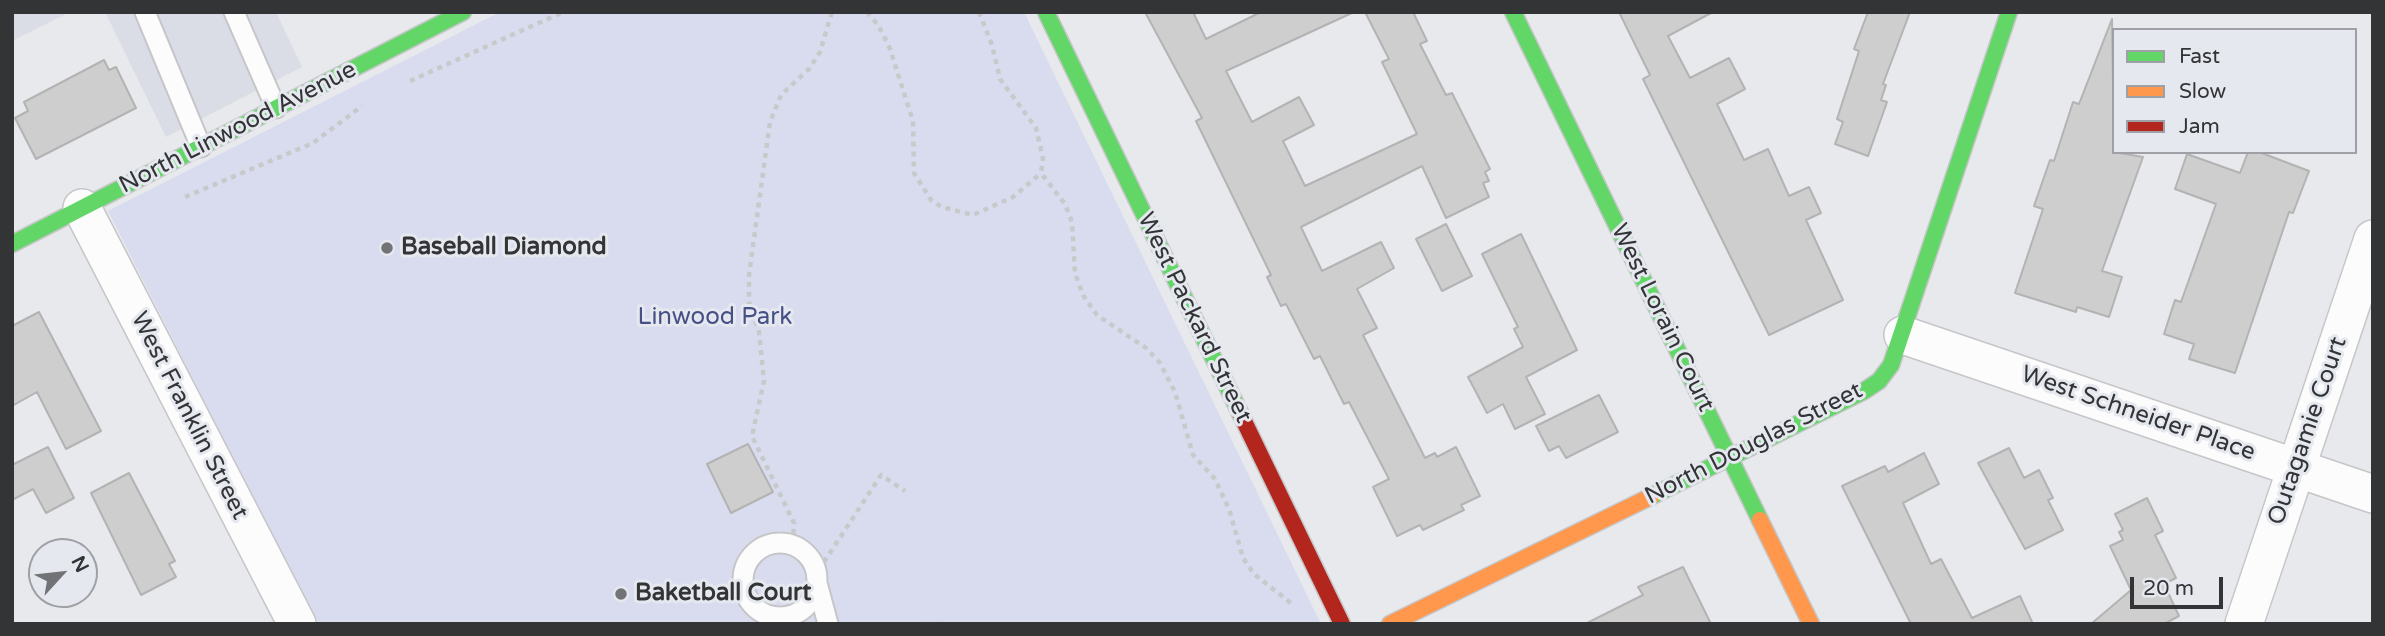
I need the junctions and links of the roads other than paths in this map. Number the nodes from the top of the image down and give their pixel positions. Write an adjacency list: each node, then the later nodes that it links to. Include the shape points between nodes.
1 (145, 12): 8 (lane)
2 (234, 12): 7 (lane)
3 (463, 12): 7 (street, North Linwood Avenue)
4 (1046, 12): 21 (street, West Packard Street)
5 (1513, 12): 13 (street, West Lorain Court)
6 (2009, 12): 12 (street, North Douglas Street)
7 (276, 108): 8 (street, North Linwood Avenue)
8 (201, 147): 9 (street, North Linwood Avenue)
9 (82, 208): 11 (street, North Linwood Avenue); 18 (street, West Franklin Street)
10 (2373, 239): 14 (street, Outagamie Court)
11 (12, 244)
12 (1903, 335): 13 (street, North Douglas Street, via 1879,381); 14 (street, West Schneider Place)
13 (1730, 458): 22 (street, North Douglas Street); 23 (street, West Lorain Court)
14 (2295, 467): 15 (street, West Schneider Place); 24 (street, Outagamie Court)
15 (2373, 494)
16 (817, 577): 17 (lane, via 807,606); 17 (lane, via 803,550 793,544 758,549 744,569 745,594 762,612 774,617); 20 (lane)
17 (797, 613): 19 (lane)
18 (297, 624)
19 (818, 624)
20 (828, 624)
21 (1342, 624)
22 (1390, 624)
23 (1811, 624)
24 (2244, 624)

